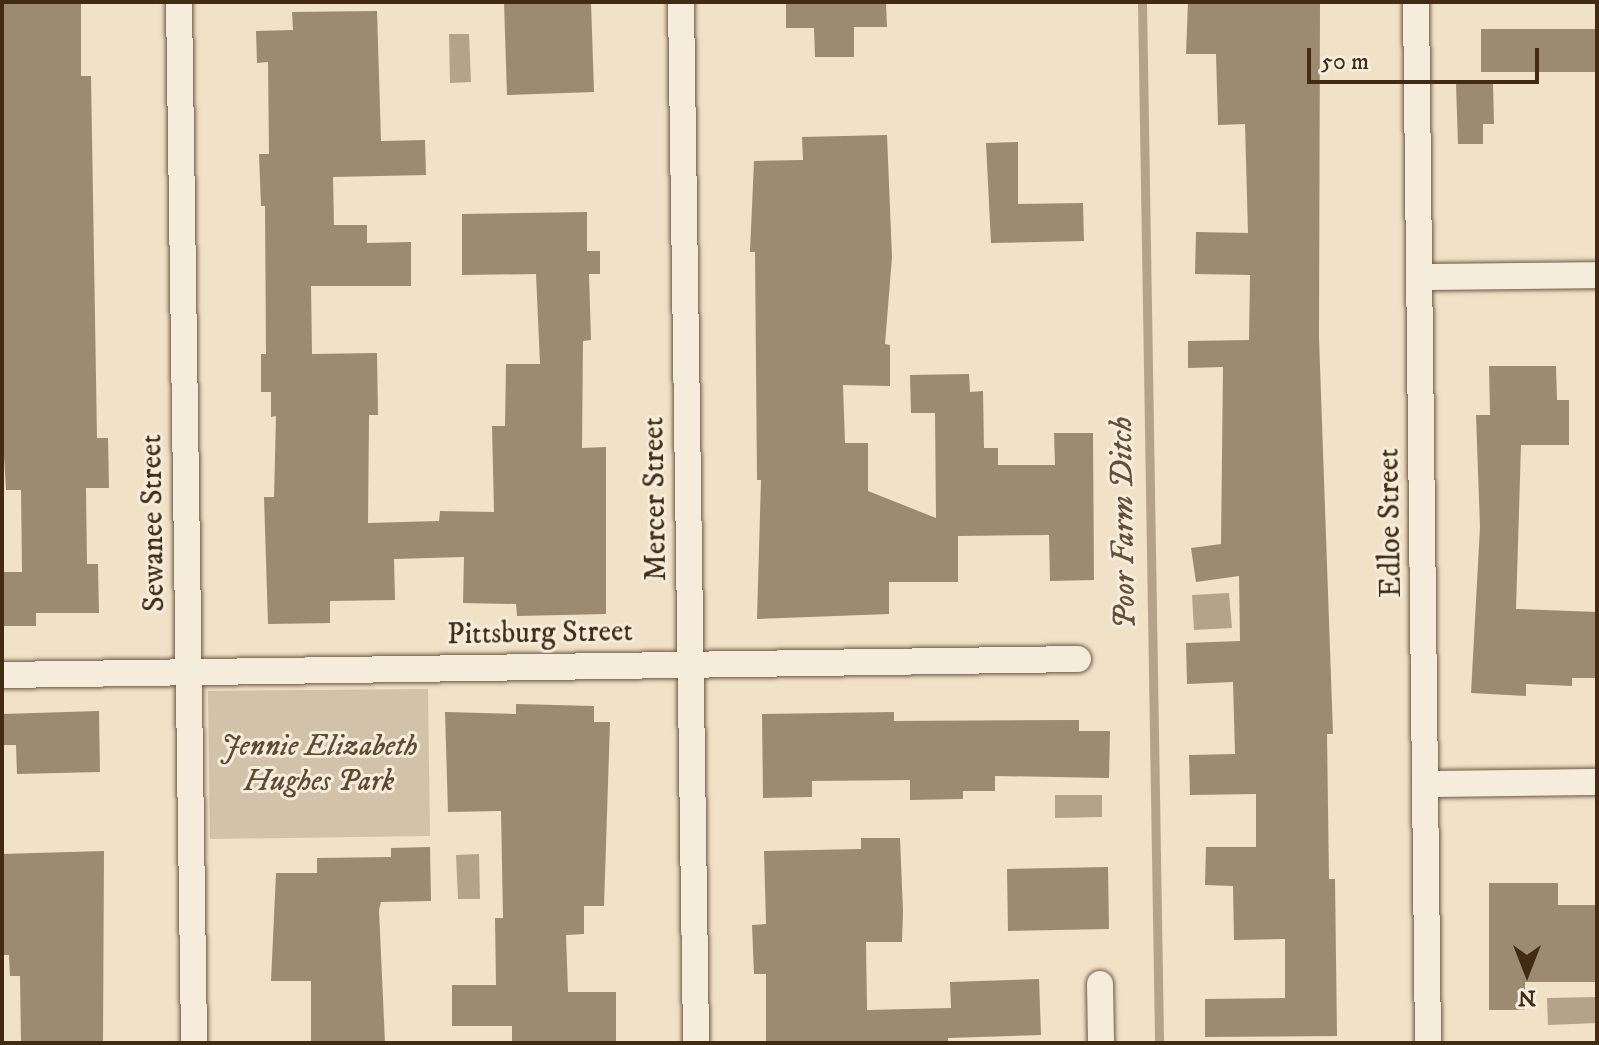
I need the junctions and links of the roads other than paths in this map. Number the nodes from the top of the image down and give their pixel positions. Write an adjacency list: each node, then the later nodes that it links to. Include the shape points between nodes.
1 (179, 2): 8 (street, Sewanee Street)
2 (681, 2): 7 (street, Mercer Street)
3 (1416, 2): 5 (street, Edloe Street)
4 (1597, 275): 5 (street)
5 (1420, 277): 11 (street, Edloe Street)
6 (1078, 659): 7 (street, Pittsburg Street)
7 (691, 664): 8 (street, Pittsburg Street); 14 (street, Mercer Street)
8 (188, 672): 9 (street, Pittsburg Street); 13 (street, Sewanee Street)
9 (2, 675)
10 (1597, 782): 11 (street)
11 (1427, 784): 16 (street, Edloe Street)
12 (1100, 984): 15 (street)
13 (194, 1043)
14 (696, 1043)
15 (1101, 1043)
16 (1428, 1043)

